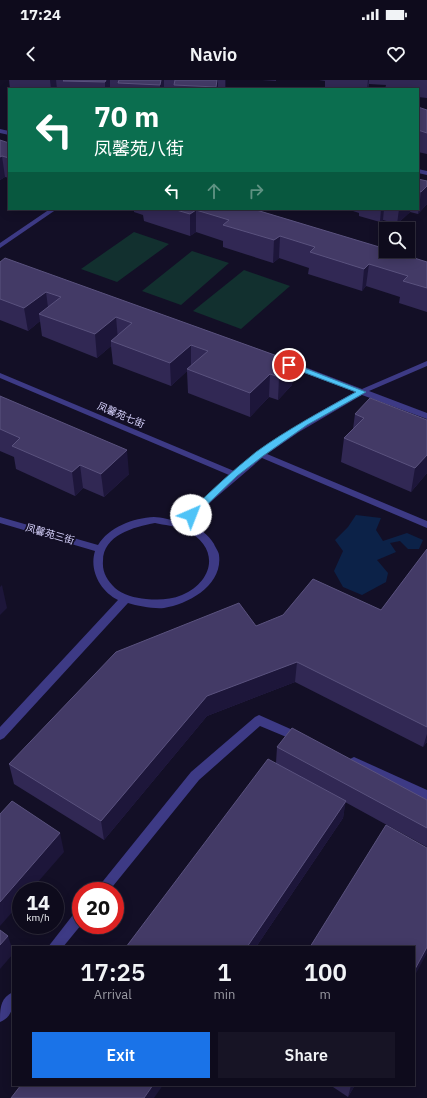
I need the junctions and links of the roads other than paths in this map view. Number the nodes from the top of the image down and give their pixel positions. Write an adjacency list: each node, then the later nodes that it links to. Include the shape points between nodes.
1 (53, 210): 2 (street)
2 (0, 246)
3 (273, 358): 6 (street)
4 (427, 363): 6 (street)
5 (0, 375): 9 (street, 凤馨苑七街)
6 (362, 392): 7 (street); 8 (street, via 320,414)
7 (427, 416)
8 (260, 454): 9 (street); 12 (street)
9 (234, 474): 11 (street)
10 (0, 520): 13 (street, 凤馨苑三街)
11 (182, 524): 13 (street, via 154,520 135,523 119,530 105,541); 14 (street, via 205,537 213,549 216,563 211,577 200,589 165,604)
12 (427, 526)
13 (101, 549): 14 (street, via 97,569 102,580 112,591)
14 (125, 599): 15 (street)
15 (0, 735)
16 (310, 743): 19 (street, via 259,720 194,776)
17 (347, 759): 18 (street)
18 (427, 795)
19 (108, 882)
20 (72, 926): 21 (street)
21 (56, 946)
22 (12, 1000): 23 (street)
23 (0, 1015)

